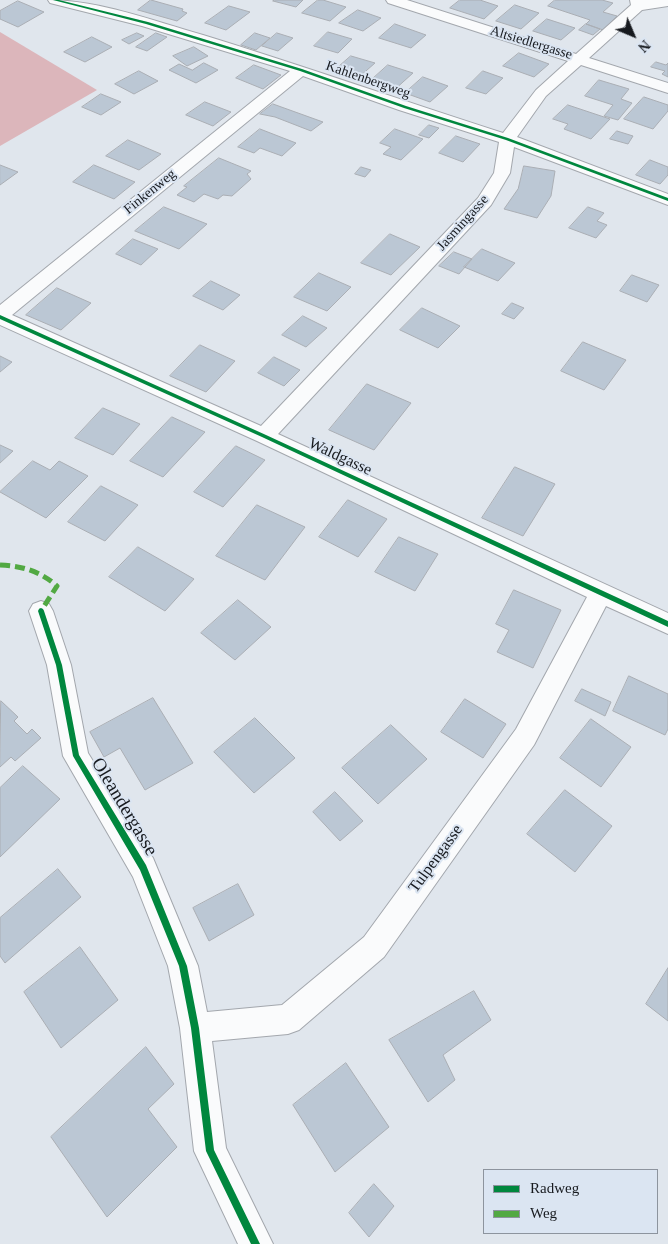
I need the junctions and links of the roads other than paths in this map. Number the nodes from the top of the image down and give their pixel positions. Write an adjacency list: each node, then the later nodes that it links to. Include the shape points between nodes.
1 (55, 0): 6 (street, Kahlenbergweg)
2 (93, 0): 6 (street)
3 (393, 0): 7 (street, Altsiedlergasse)
4 (668, 2): 5 (street)
5 (638, 3): 7 (street, Jasmingasse)
6 (76, 5): 8 (street, Kahlenbergweg)
7 (581, 59): 9 (street, Altsiedlergasse); 10 (street, Jasmingasse, via 541,93)
8 (301, 70): 10 (street, Kahlenbergweg); 12 (street, Finkenweg)
9 (668, 88)
10 (507, 139): 11 (street, Kahlenbergweg); 13 (street, Jasmingasse, via 502,173 485,201)
11 (668, 200)
12 (0, 316): 13 (street, Waldgasse)
13 (264, 436): 14 (street, Waldgasse)
14 (601, 593): 16 (street, Waldgasse); 17 (street, Tulpengasse, via 525,737 374,947 288,1019)
15 (41, 611): 17 (street, Oleandergasse, via 59,664 76,756 143,868 183,966)
16 (668, 624)
17 (195, 1028): 18 (street, Oleandergasse, via 210,1151)
18 (256, 1244)

